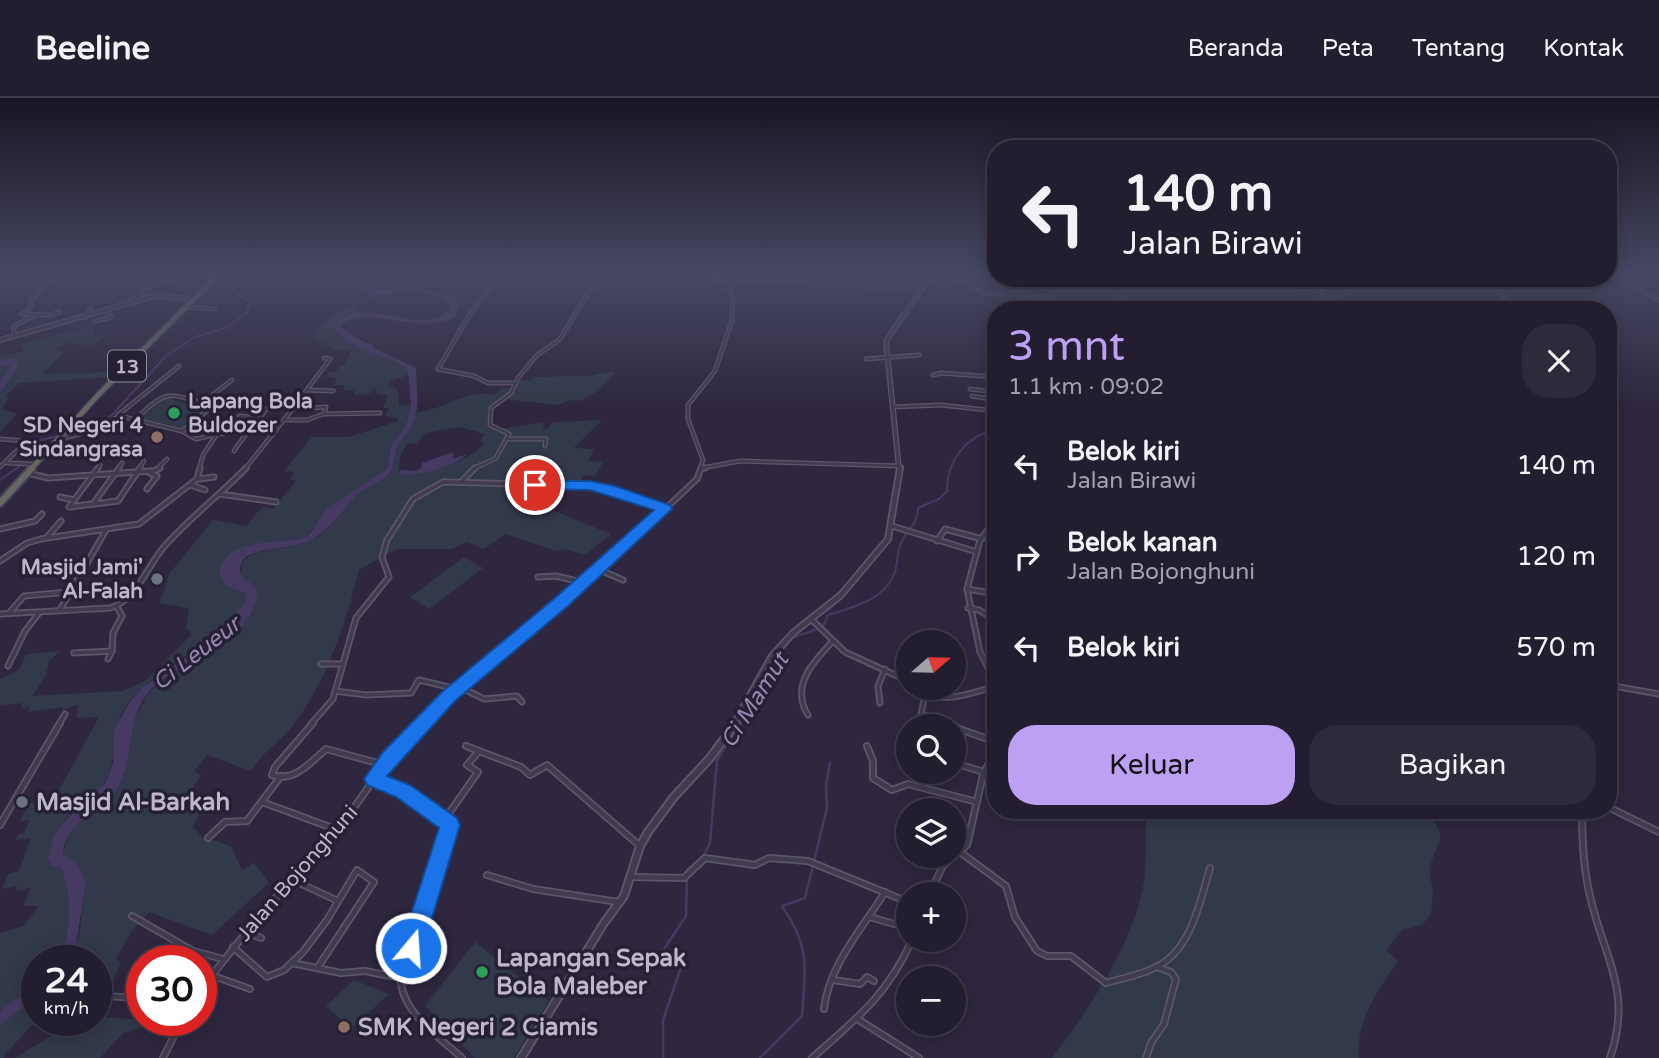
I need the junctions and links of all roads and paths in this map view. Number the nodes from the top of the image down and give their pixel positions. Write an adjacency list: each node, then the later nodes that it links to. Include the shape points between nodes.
1 (28, 319): 10 (street, via 13,327)
2 (82, 319): 10 (street)
3 (104, 319): 9 (street)
4 (173, 319): 48 (highway, 13)
5 (467, 319): 20 (street, via 438,369 488,383)
6 (572, 319): 20 (street, via 560,339 536,356)
7 (732, 319): 58 (street, via 715,371 688,405)
8 (901, 319): 14 (street, via 887,338)
9 (95, 321)
10 (15, 335): 11 (street)
11 (0, 340)
12 (919, 355): 14 (street)
13 (324, 358): 22 (street, via 330,359)
14 (886, 358): 15 (street); 31 (street)
15 (866, 359)
16 (179, 366): 37 (street)
17 (933, 375): 18 (street)
18 (987, 376)
19 (232, 380): 26 (street)
20 (516, 383): 47 (street, via 508,396 493,405 488,417 494,429 509,433)
21 (970, 389): 24 (street)
22 (307, 390): 23 (street); 33 (street)
23 (333, 391)
24 (987, 391)
25 (972, 396): 28 (street)
26 (210, 397): 29 (street); 30 (street)
27 (275, 398): 32 (street)
28 (987, 398)
29 (202, 403): 40 (street, via 166,394); 43 (street, via 214,408)
30 (229, 403)
31 (892, 407): 34 (street, via 941,405); 57 (street)
32 (268, 408): 33 (street); 39 (street)
33 (294, 408): 36 (street, via 327,407); 41 (street)
34 (987, 410)
35 (380, 412): 36 (street)
36 (324, 414): 41 (street)
37 (117, 416): 40 (street); 48 (street, via 87,432)
38 (239, 416): 39 (street)
39 (260, 418): 44 (street)
40 (136, 419): 43 (street)
41 (285, 420): 42 (street)
42 (276, 430): 44 (street); 70 (street)
43 (182, 431): 45 (street, via 196,439)
44 (250, 431): 45 (street); 50 (street)
45 (217, 435): 65 (street, via 205,452)
46 (0, 439): 54 (street, via 27,441)
47 (507, 439): 49 (street, via 546,439); 66 (street, via 496,458 476,466)
48 (55, 440): 55 (highway, 13)
49 (545, 446)
50 (234, 451)
51 (167, 459): 59 (street)
52 (144, 461): 60 (street)
53 (122, 463): 62 (street)
54 (2, 464): 55 (street)
55 (34, 464): 61 (highway, 13)
56 (100, 465): 63 (street)
57 (900, 466): 58 (street, via 740,461); 79 (street)
58 (702, 468): 76 (street, Jalan Bojonghuni)
59 (151, 471): 60 (street); 68 (street, via 149,474 157,476)
60 (137, 472): 62 (street); 75 (street, via 118,500)
61 (26, 473): 63 (street, via 48,478); 74 (highway, 13)
62 (116, 474): 63 (street); 75 (street)
63 (93, 475): 72 (street)
64 (214, 477): 65 (street)
65 (197, 479): 67 (street)
66 (462, 481): 76 (street, via 590,486); 108 (street, via 433,485 406,507 383,551 388,579 356,618)
67 (191, 485): 69 (street); 82 (street, via 135,526)
68 (147, 489)
69 (205, 490)
70 (220, 494): 73 (street); 95 (street, via 163,548)
71 (60, 497): 72 (street)
72 (74, 500): 75 (street, via 69,507)
73 (276, 502)
74 (0, 503)
75 (92, 505)
76 (665, 509): 88 (street, Jalan Bojonghuni)
77 (42, 514): 81 (street, via 35,521)
78 (61, 521): 83 (street)
79 (892, 526): 85 (street); 102 (street, via 884,547 863,572)
80 (987, 529): 84 (street)
81 (0, 530)
82 (106, 530): 83 (street); 93 (street)
83 (47, 537): 87 (street, via 27,543)
84 (982, 539): 85 (street, via 945,529); 86 (street)
85 (937, 541): 86 (street)
86 (977, 552): 92 (street)
87 (0, 561)
88 (598, 569): 90 (street); 91 (street, Jalan Bojonghuni)
89 (538, 577): 91 (street)
90 (623, 580)
91 (583, 581): 114 (street, Jalan Bojonghuni)
92 (967, 589): 94 (street); 96 (street)
93 (69, 592): 97 (street); 100 (street, via 24,596)
94 (987, 592)
95 (117, 607): 97 (street); 104 (street, via 123,613 112,637)
96 (968, 608): 101 (street); 110 (street)
97 (60, 610): 98 (street)
98 (41, 612): 100 (street); 109 (street, via 25,631)
99 (0, 614): 100 (street)
100 (9, 614)
101 (987, 615)
102 (811, 619): 103 (street); 143 (street, via 772,656 739,719)
103 (833, 641): 111 (street, via 845,652); 122 (street, via 813,663 799,693)
104 (112, 651): 105 (street); 106 (street)
105 (74, 653)
106 (108, 659)
107 (321, 664): 108 (street)
108 (343, 664): 116 (street)
109 (8, 666)
110 (987, 666)
111 (886, 669): 112 (street); 120 (street, via 878,682)
112 (896, 674)
113 (1617, 687): 117 (street)
114 (458, 688): 116 (street, via 419,680 411,693); 119 (street, via 484,699 518,696); 128 (street, Jalan Bojonghuni)
115 (987, 688): 118 (street)
116 (335, 691): 132 (street, via 275,767 272,775)
117 (1659, 694)
118 (966, 697)
119 (522, 702)
120 (880, 703)
121 (65, 714): 139 (street)
122 (808, 715)
123 (966, 731): 124 (street)
124 (987, 739)
125 (466, 746): 127 (street)
126 (867, 746): 135 (street, via 873,778 892,790 908,784)
127 (479, 751): 138 (street, via 467,765 478,772); 143 (street, via 530,775 547,765)
128 (385, 765): 132 (street, via 326,750 303,771); 133 (street, Jalan Bojonghuni)
129 (987, 766): 131 (street)
130 (966, 767): 131 (street)
131 (984, 772): 135 (street)
132 (281, 776): 134 (street)
133 (374, 779): 138 (street, via 403,791); 140 (street, Jalan Bojonghuni)
134 (262, 802): 140 (street); 142 (street, via 247,821 225,822)
135 (977, 802): 144 (street)
136 (1617, 811): 141 (street)
137 (1583, 819): 180 (street, via 1590,898 1621,993 1622,1025)
138 (444, 820): 167 (street, via 450,829)
139 (0, 825)
140 (338, 830): 149 (street, Jalan Bojonghuni)
141 (1659, 832)
142 (208, 838)
143 (640, 846): 148 (street)
144 (966, 846)
145 (966, 856): 165 (street, via 1006,886 1015,917 1037,951 1071,956 1110,983)
146 (1210, 868): 165 (street, via 1191,929)
147 (487, 875): 153 (street, via 533,889)
148 (631, 877): 150 (street, via 688,875 705,858 755,865 775,858 814,863); 153 (street)
149 (293, 880): 152 (street); 157 (street, Jalan Bojonghuni)
150 (885, 892): 151 (street); 155 (street)
151 (896, 896)
152 (338, 901): 162 (street); 164 (street, via 355,871 374,880)
153 (620, 903): 176 (street)
154 (132, 916): 161 (street, via 193,951)
155 (870, 917): 156 (street); 168 (street, via 848,947)
156 (896, 925)
157 (246, 932): 158 (street); 159 (street, Jalan Bojonghuni)
158 (261, 938)
159 (233, 947): 161 (street, Jalan Bojonghuni); 162 (street, via 269,978)
160 (906, 952): 172 (street, via 888,988)
161 (223, 959): 163 (street, Jalan Bojonghuni)
162 (292, 963): 164 (street)
163 (217, 967)
164 (318, 967): 167 (street)
165 (1157, 967): 179 (street, via 1176,979 1164,1024)
166 (217, 977): 170 (street)
167 (401, 978): 175 (street, via 402,993)
168 (833, 980): 169 (street, via 860,984 867,977); 171 (street)
169 (874, 981)
170 (250, 989)
171 (824, 1009)
172 (858, 1019): 177 (street); 178 (street)
173 (174, 1036): 174 (street)
174 (163, 1058)
175 (462, 1058)
176 (521, 1058)
177 (812, 1058)
178 (919, 1058)
179 (1146, 1058)
180 (1610, 1058)

